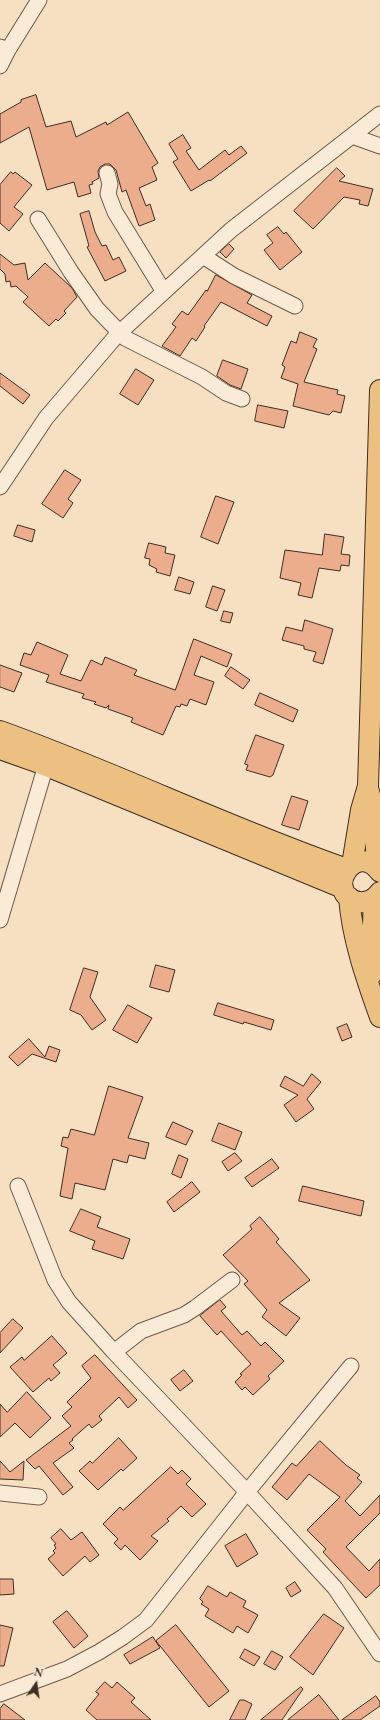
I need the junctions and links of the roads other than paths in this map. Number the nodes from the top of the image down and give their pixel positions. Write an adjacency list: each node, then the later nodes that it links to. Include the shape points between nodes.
1 (39, 0): 2 (street)
2 (4, 48): 3 (street)
3 (0, 66)
4 (380, 114): 5 (street)
5 (352, 136): 6 (street); 9 (street, via 231,230)
6 (380, 146)
7 (107, 173): 10 (street, via 110,184 108,194 115,212)
8 (38, 219): 12 (street, via 97,309)
9 (203, 256): 10 (street); 11 (street, via 234,276)
10 (164, 292): 12 (street)
11 (295, 306)
12 (120, 332): 14 (street, via 130,342 202,377 226,393); 15 (street, via 46,418)
13 (380, 390): 16 (main road)
14 (242, 398)
15 (0, 487)
16 (377, 630): 20 (main road)
17 (0, 731): 22 (main road, via 51,749 309,856)
18 (0, 749): 19 (main road)
19 (46, 765): 22 (main road); 24 (street)
20 (368, 786): 21 (main road, via 374,810); 22 (main road)
21 (379, 870): 22 (main road, via 368,862 362,862)
22 (348, 880): 23 (main road, via 361,902); 25 (main road, via 354,932)
23 (378, 896): 25 (main road)
24 (0, 920)
25 (369, 987): 26 (main road)
26 (380, 1017)
27 (18, 1186): 29 (street, via 55,1280 69,1302)
28 (232, 1280): 29 (street, via 189,1311 141,1331)
29 (114, 1352): 31 (street)
30 (351, 1366): 31 (street)
31 (247, 1492): 34 (street, via 335,1588); 35 (street, via 146,1620 123,1637 67,1669)
32 (0, 1493): 33 (street)
33 (39, 1498)
34 (380, 1654)
35 (0, 1694)

